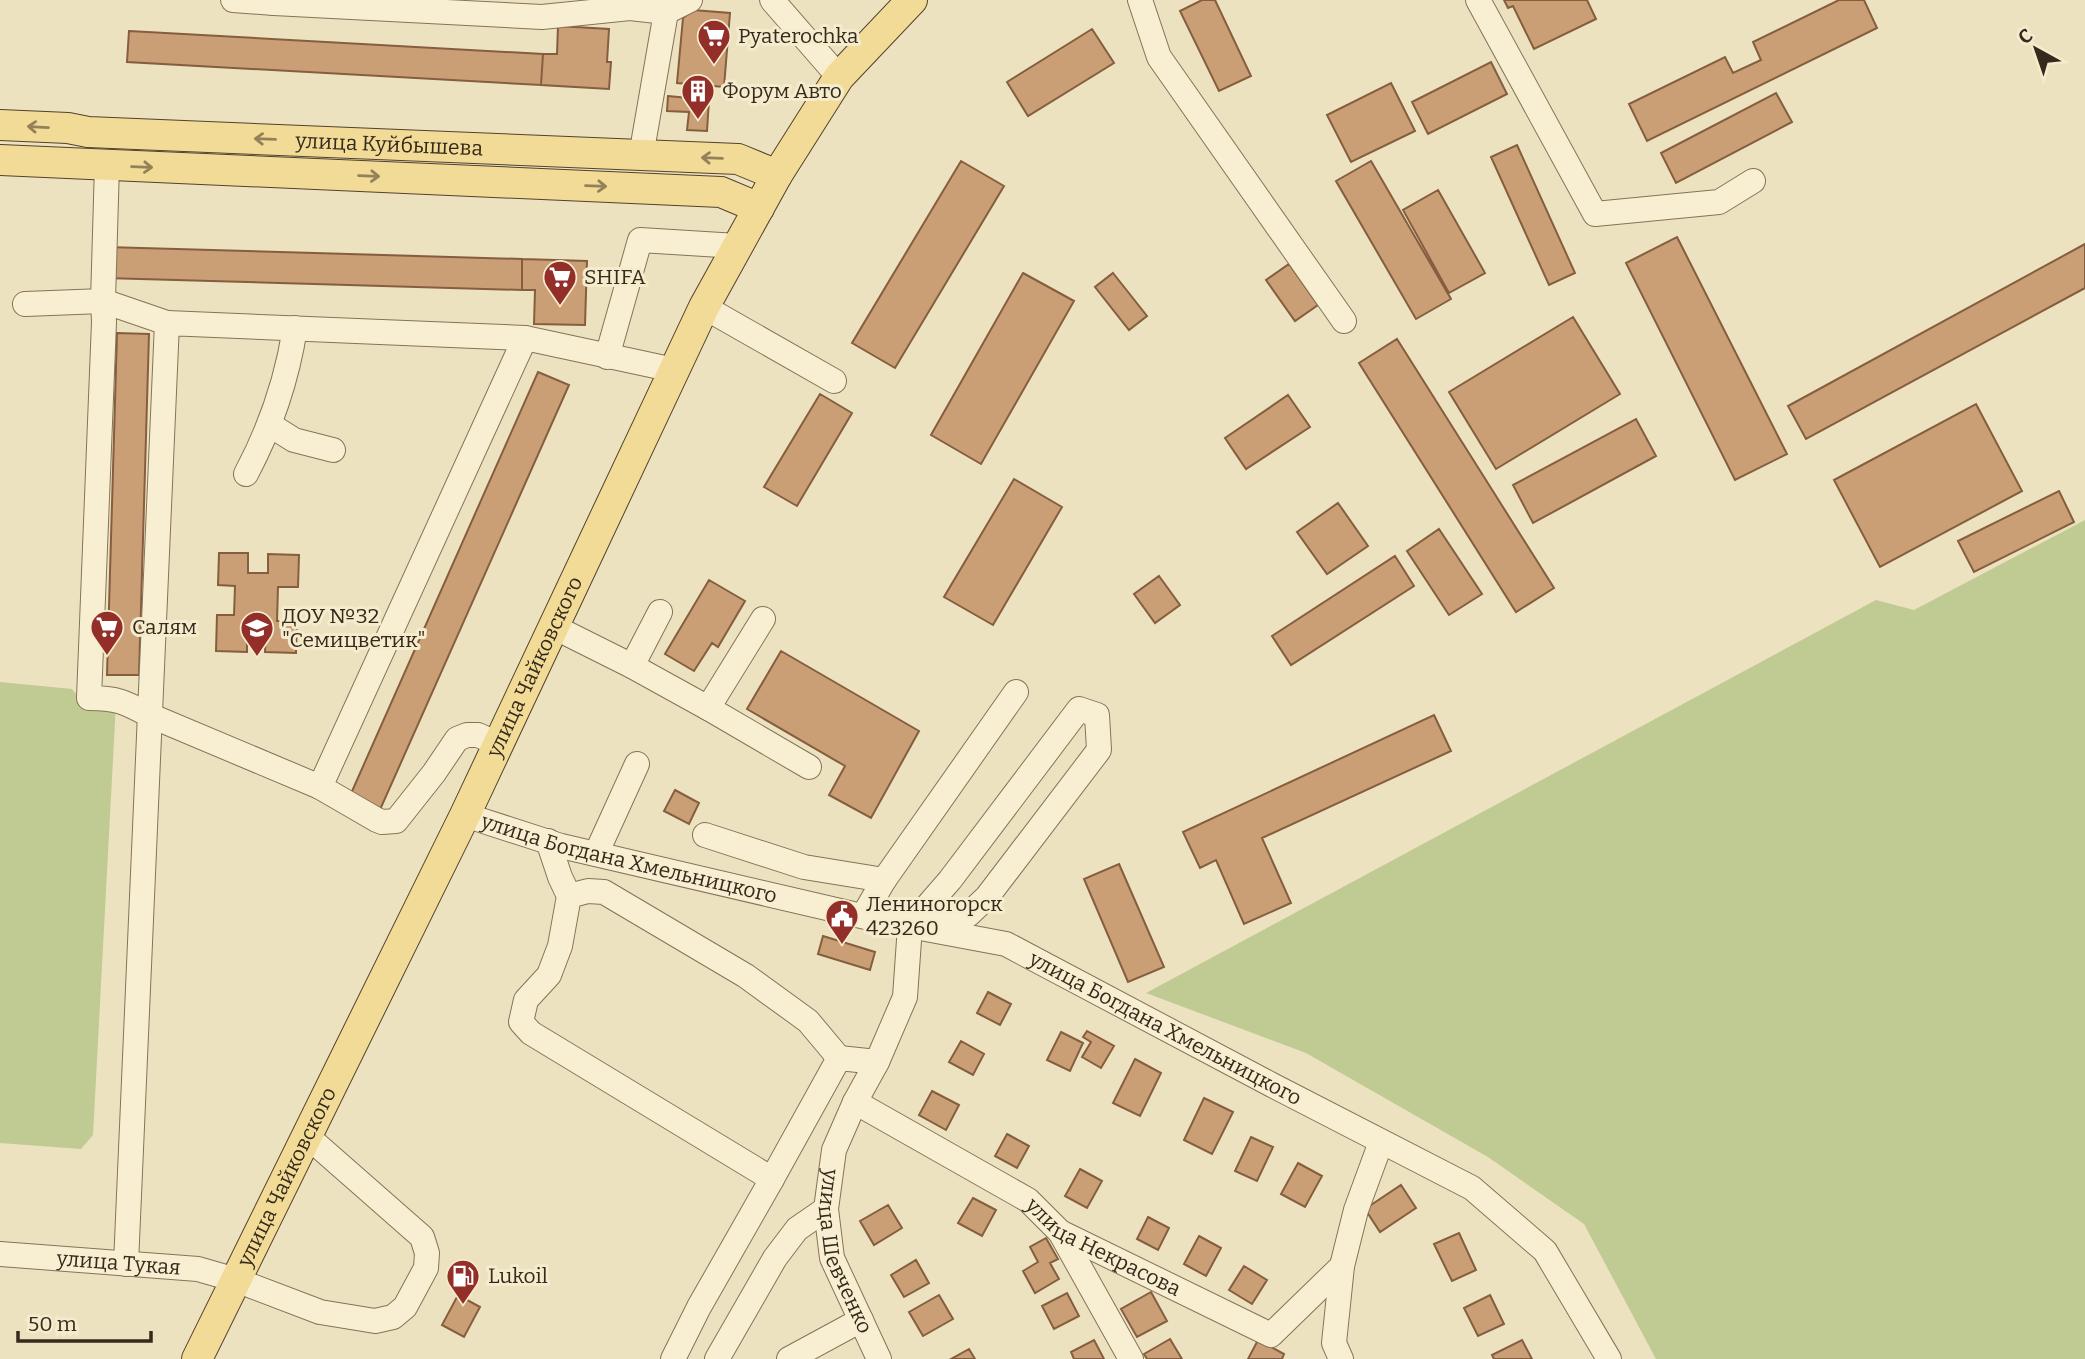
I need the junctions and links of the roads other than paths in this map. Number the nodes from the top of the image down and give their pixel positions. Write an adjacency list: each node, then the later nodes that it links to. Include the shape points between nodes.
1 (233, 0): 7 (street)
2 (690, 0): 10 (street)
3 (772, 0): 11 (street)
4 (912, 0): 11 (main road, улица Чайковского)
5 (1140, 0): 23 (street, via 1158,57)
6 (1478, 0): 17 (street, via 1595,214 1719,202)
7 (274, 1): 8 (street)
8 (414, 5): 9 (street)
9 (550, 8): 10 (street)
10 (666, 12): 13 (street)
11 (839, 77): 16 (main road, улица Чайковского)
12 (0, 125): 13 (main road, улица Куйбышева, one-way to 12)
13 (641, 156): 16 (main road, улица Куйбышева, one-way to 13, via 738,159)
14 (0, 160): 15 (main road, улица Куйбышева)
15 (107, 165): 18 (main road, улица Куйбышева, one-way to 18, via 721,191); 20 (street)
16 (777, 175): 18 (main road, улица Чайковского)
17 (1753, 181)
18 (759, 208): 19 (main road, улица Чайковского)
19 (737, 246): 22 (main road, улица Чайковского); 27 (street, via 640,240)
20 (103, 301): 21 (street); 24 (street); 39 (street, via 89,698 119,700)
21 (25, 304)
22 (704, 307): 28 (main road, улица Чайковского); 29 (street)
23 (1344, 321)
24 (167, 323): 25 (street); 39 (street)
25 (295, 328): 26 (street); 30 (street)
26 (525, 338): 27 (street); 43 (street)
27 (607, 357): 28 (street)
28 (674, 370): 35 (main road, улица Чайковского)
29 (834, 381)
30 (270, 425): 31 (street, via 294,440); 32 (street)
31 (333, 450)
32 (247, 474)
33 (660, 612): 36 (street)
34 (763, 619): 38 (street)
35 (554, 627): 36 (street); 40 (main road, улица Чайковского)
36 (632, 666): 38 (street)
37 (1016, 692): 48 (street)
38 (708, 708): 42 (street)
39 (149, 715): 43 (street); 61 (street)
40 (498, 744): 43 (street, via 478,735 457,739 396,821 377,820); 44 (main road, улица Чайковского)
41 (637, 764): 47 (street)
42 (809, 767)
43 (320, 787)
44 (466, 815): 46 (street, улица Богдана Хмельницкого); 55 (main road, улица Чайковского)
45 (705, 835): 48 (street, via 804,867)
46 (548, 841): 47 (street, улица Богдана Хмельницкого); 49 (street)
47 (596, 854): 50 (street, улица Богдана Хмельницкого)
48 (884, 880): 50 (street)
49 (569, 896): 52 (street, via 604,892 746,976 808,1021); 57 (street, via 561,946 549,975 526,1000 521,1022 531,1033)
50 (863, 916): 51 (street, улица Богдана Хмельницкого)
51 (909, 926): 51 (street, via 950,880 1079,709 1097,715 1099,750 987,897 968,915); 53 (street, улица Шевченко, via 905,997); 56 (street, улица Богдана Хмельницкого, via 1006,944)
52 (839, 1058): 53 (street); 57 (street)
53 (877, 1062): 54 (street, улица Шевченко)
54 (855, 1102): 58 (street, улица Шевченко, via 834,1150); 59 (street, улица Некрасова, via 1028,1200)
55 (307, 1136): 63 (main road, улица Чайковского); 63 (street, улица Тукая, via 422,1237 426,1268 405,1307 393,1317 375,1321 320,1312)
56 (1381, 1142): 62 (street); 72 (street, улица Богдана Хмельницкого, via 1472,1188 1545,1251)
57 (772, 1179): 66 (street)
58 (827, 1209): 64 (street, улица Шевченко, via 832,1258); 67 (street, via 797,1229 775,1258)
59 (1060, 1232): 62 (street, улица Некрасова, via 1271,1335); 70 (street)
60 (0, 1254): 61 (street, улица Тукая)
61 (126, 1264): 63 (street, улица Тукая, via 198,1269)
62 (1342, 1266): 71 (street, via 1334,1343)
63 (236, 1280): 65 (main road, улица Чайковского)
64 (861, 1320): 68 (street); 69 (street, улица Шевченко)
65 (197, 1359)
66 (673, 1359)
67 (718, 1359)
68 (789, 1359)
69 (879, 1359)
70 (1130, 1359)
71 (1341, 1359)
72 (1609, 1359)

